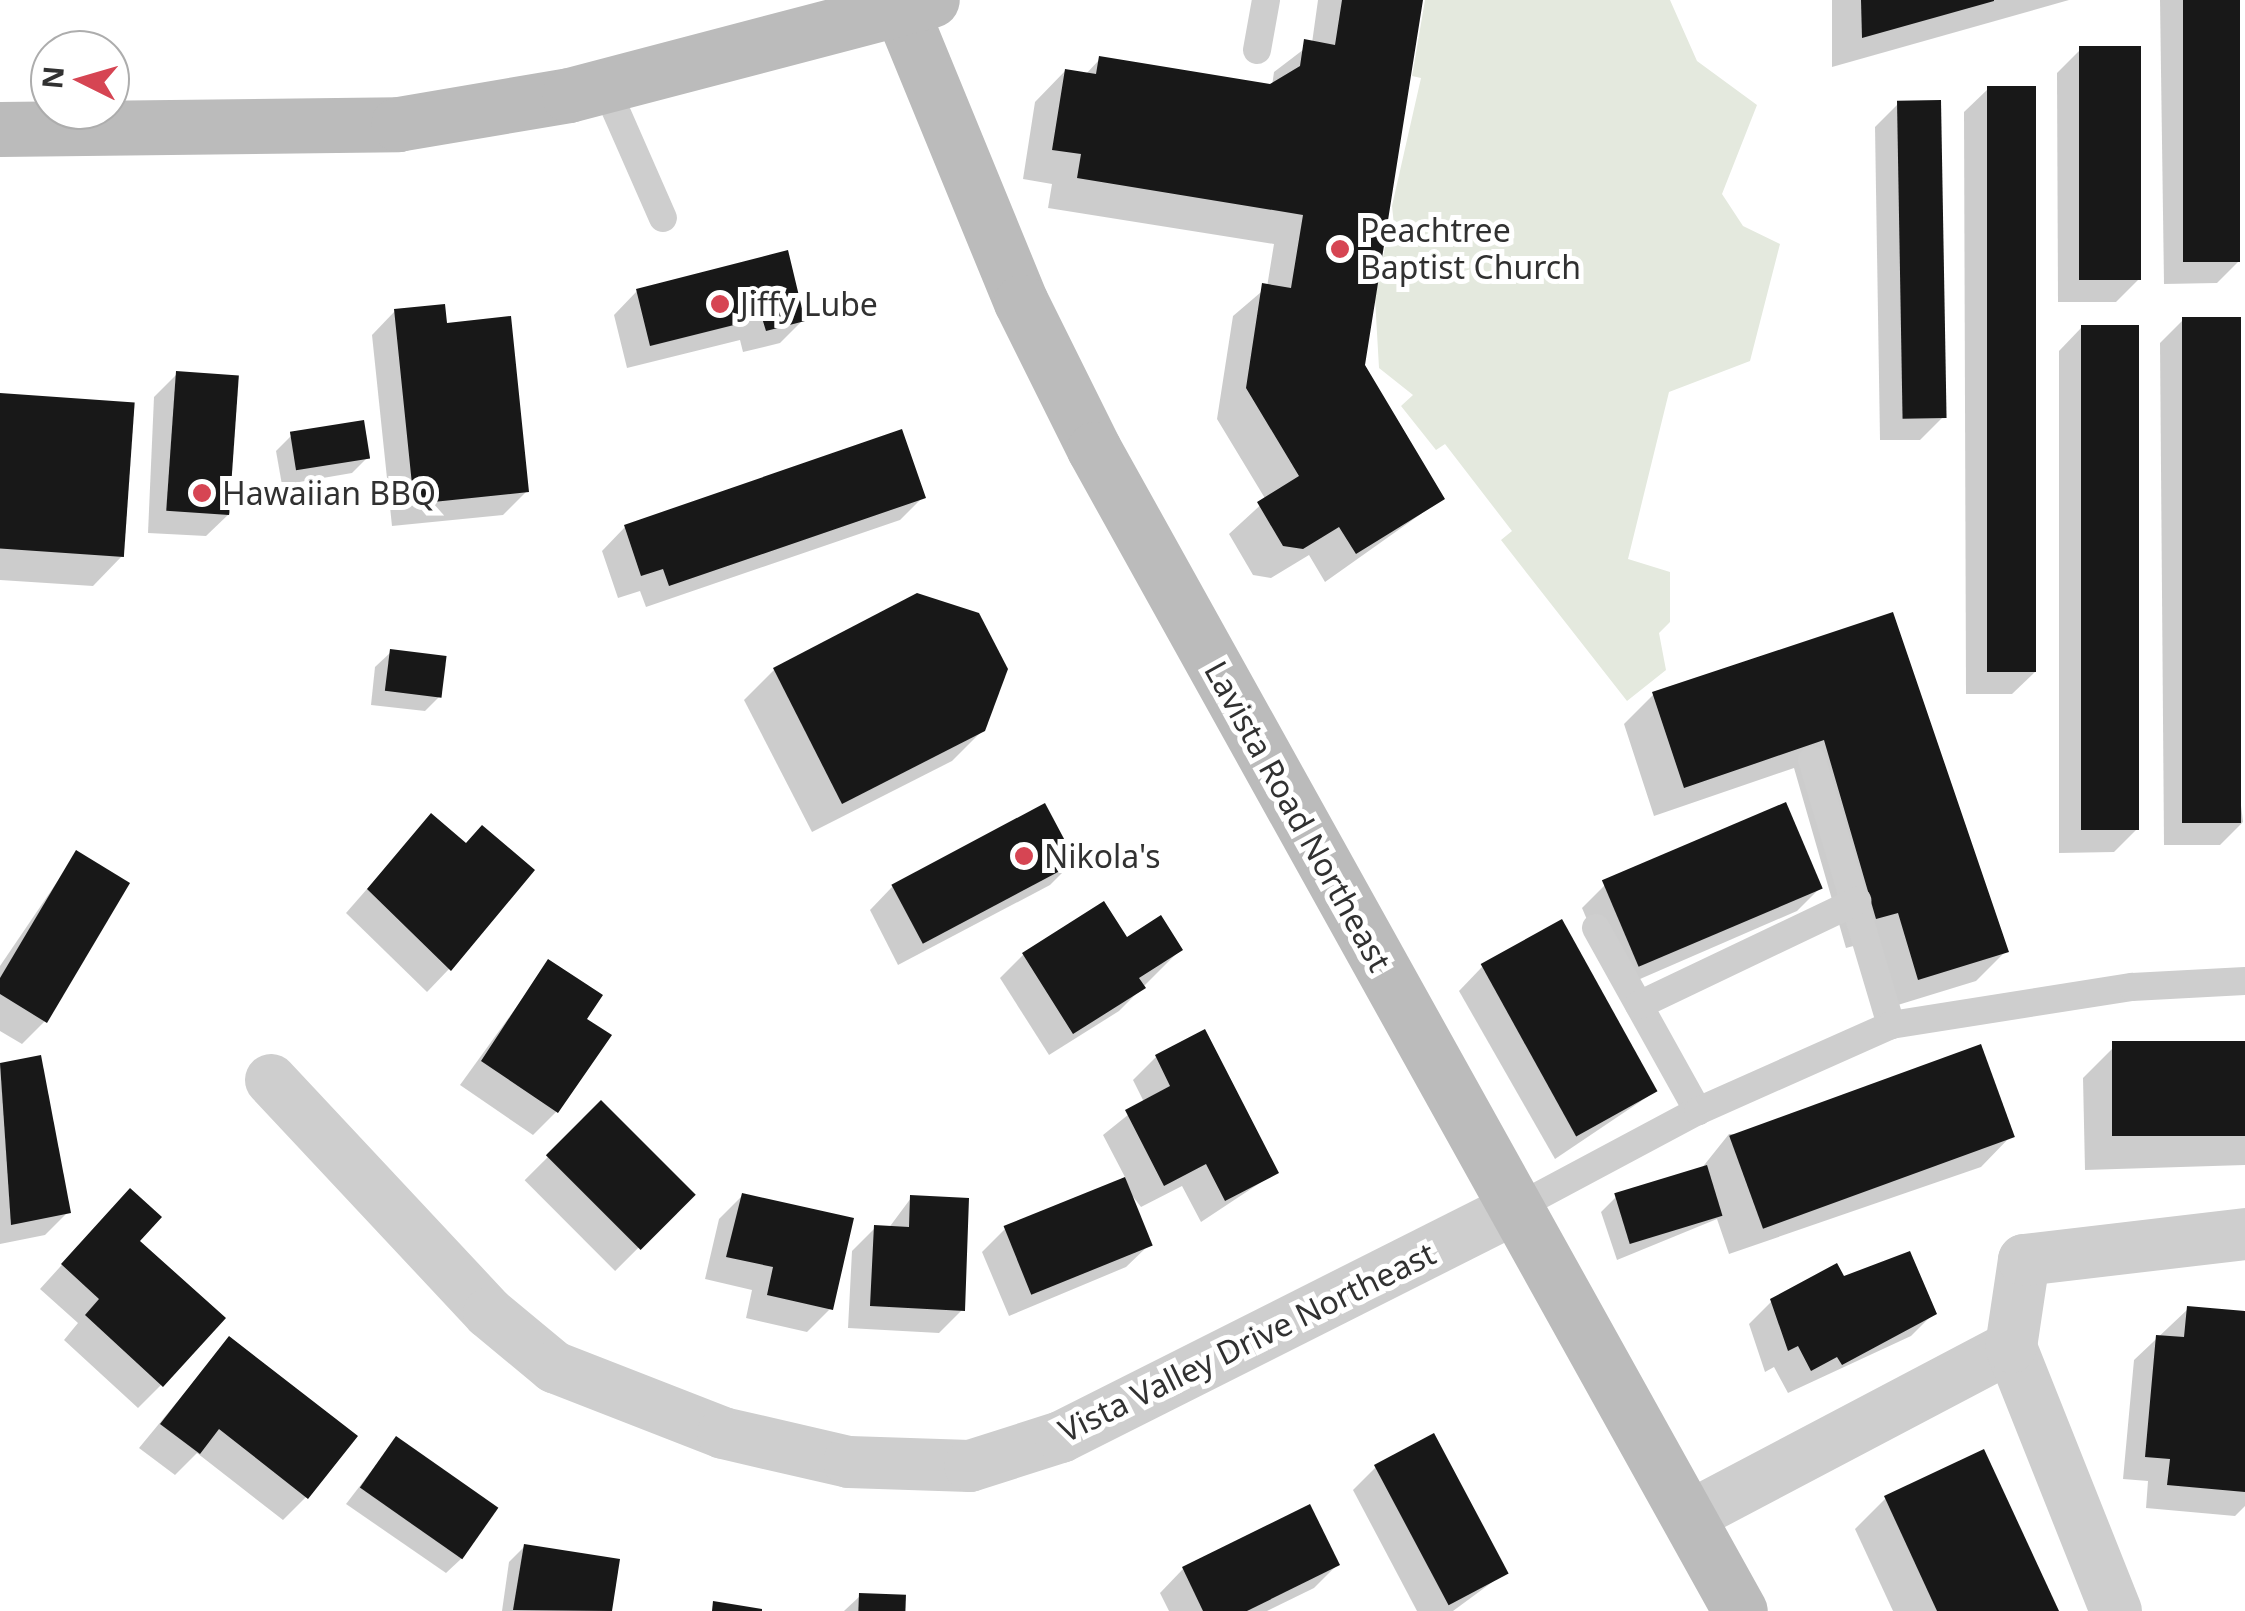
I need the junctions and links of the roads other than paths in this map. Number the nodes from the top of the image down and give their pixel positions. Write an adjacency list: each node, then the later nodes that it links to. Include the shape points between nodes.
1 (1266, 0): 3 (lane)
2 (910, 4): 4 (main road); 15 (main road, Lavista Road Northeast, via 1022,302 1094,449)
3 (1257, 50)
4 (605, 86): 5 (main road, via 398,124); 6 (lane)
5 (0, 129)
6 (663, 218)
7 (1812, 760): 8 (lane)
8 (1857, 901): 11 (lane); 12 (lane)
9 (1596, 928): 11 (lane)
10 (2245, 980): 12 (lane, via 2132,987)
11 (1639, 1005): 14 (lane)
12 (1891, 1025): 14 (lane)
13 (271, 1080): 15 (street, Vista Valley Drive Northeast, via 489,1312 554,1367 723,1433 849,1462 970,1466 1061,1437)
14 (1698, 1111): 15 (lane)
15 (1516, 1208): 18 (main road, Lavista Road Northeast)
16 (2245, 1234): 17 (street, via 2024,1260)
17 (2011, 1347): 18 (street); 20 (street)
18 (1692, 1515): 19 (main road, Lavista Road Northeast)
19 (1740, 1611)
20 (2116, 1611)

